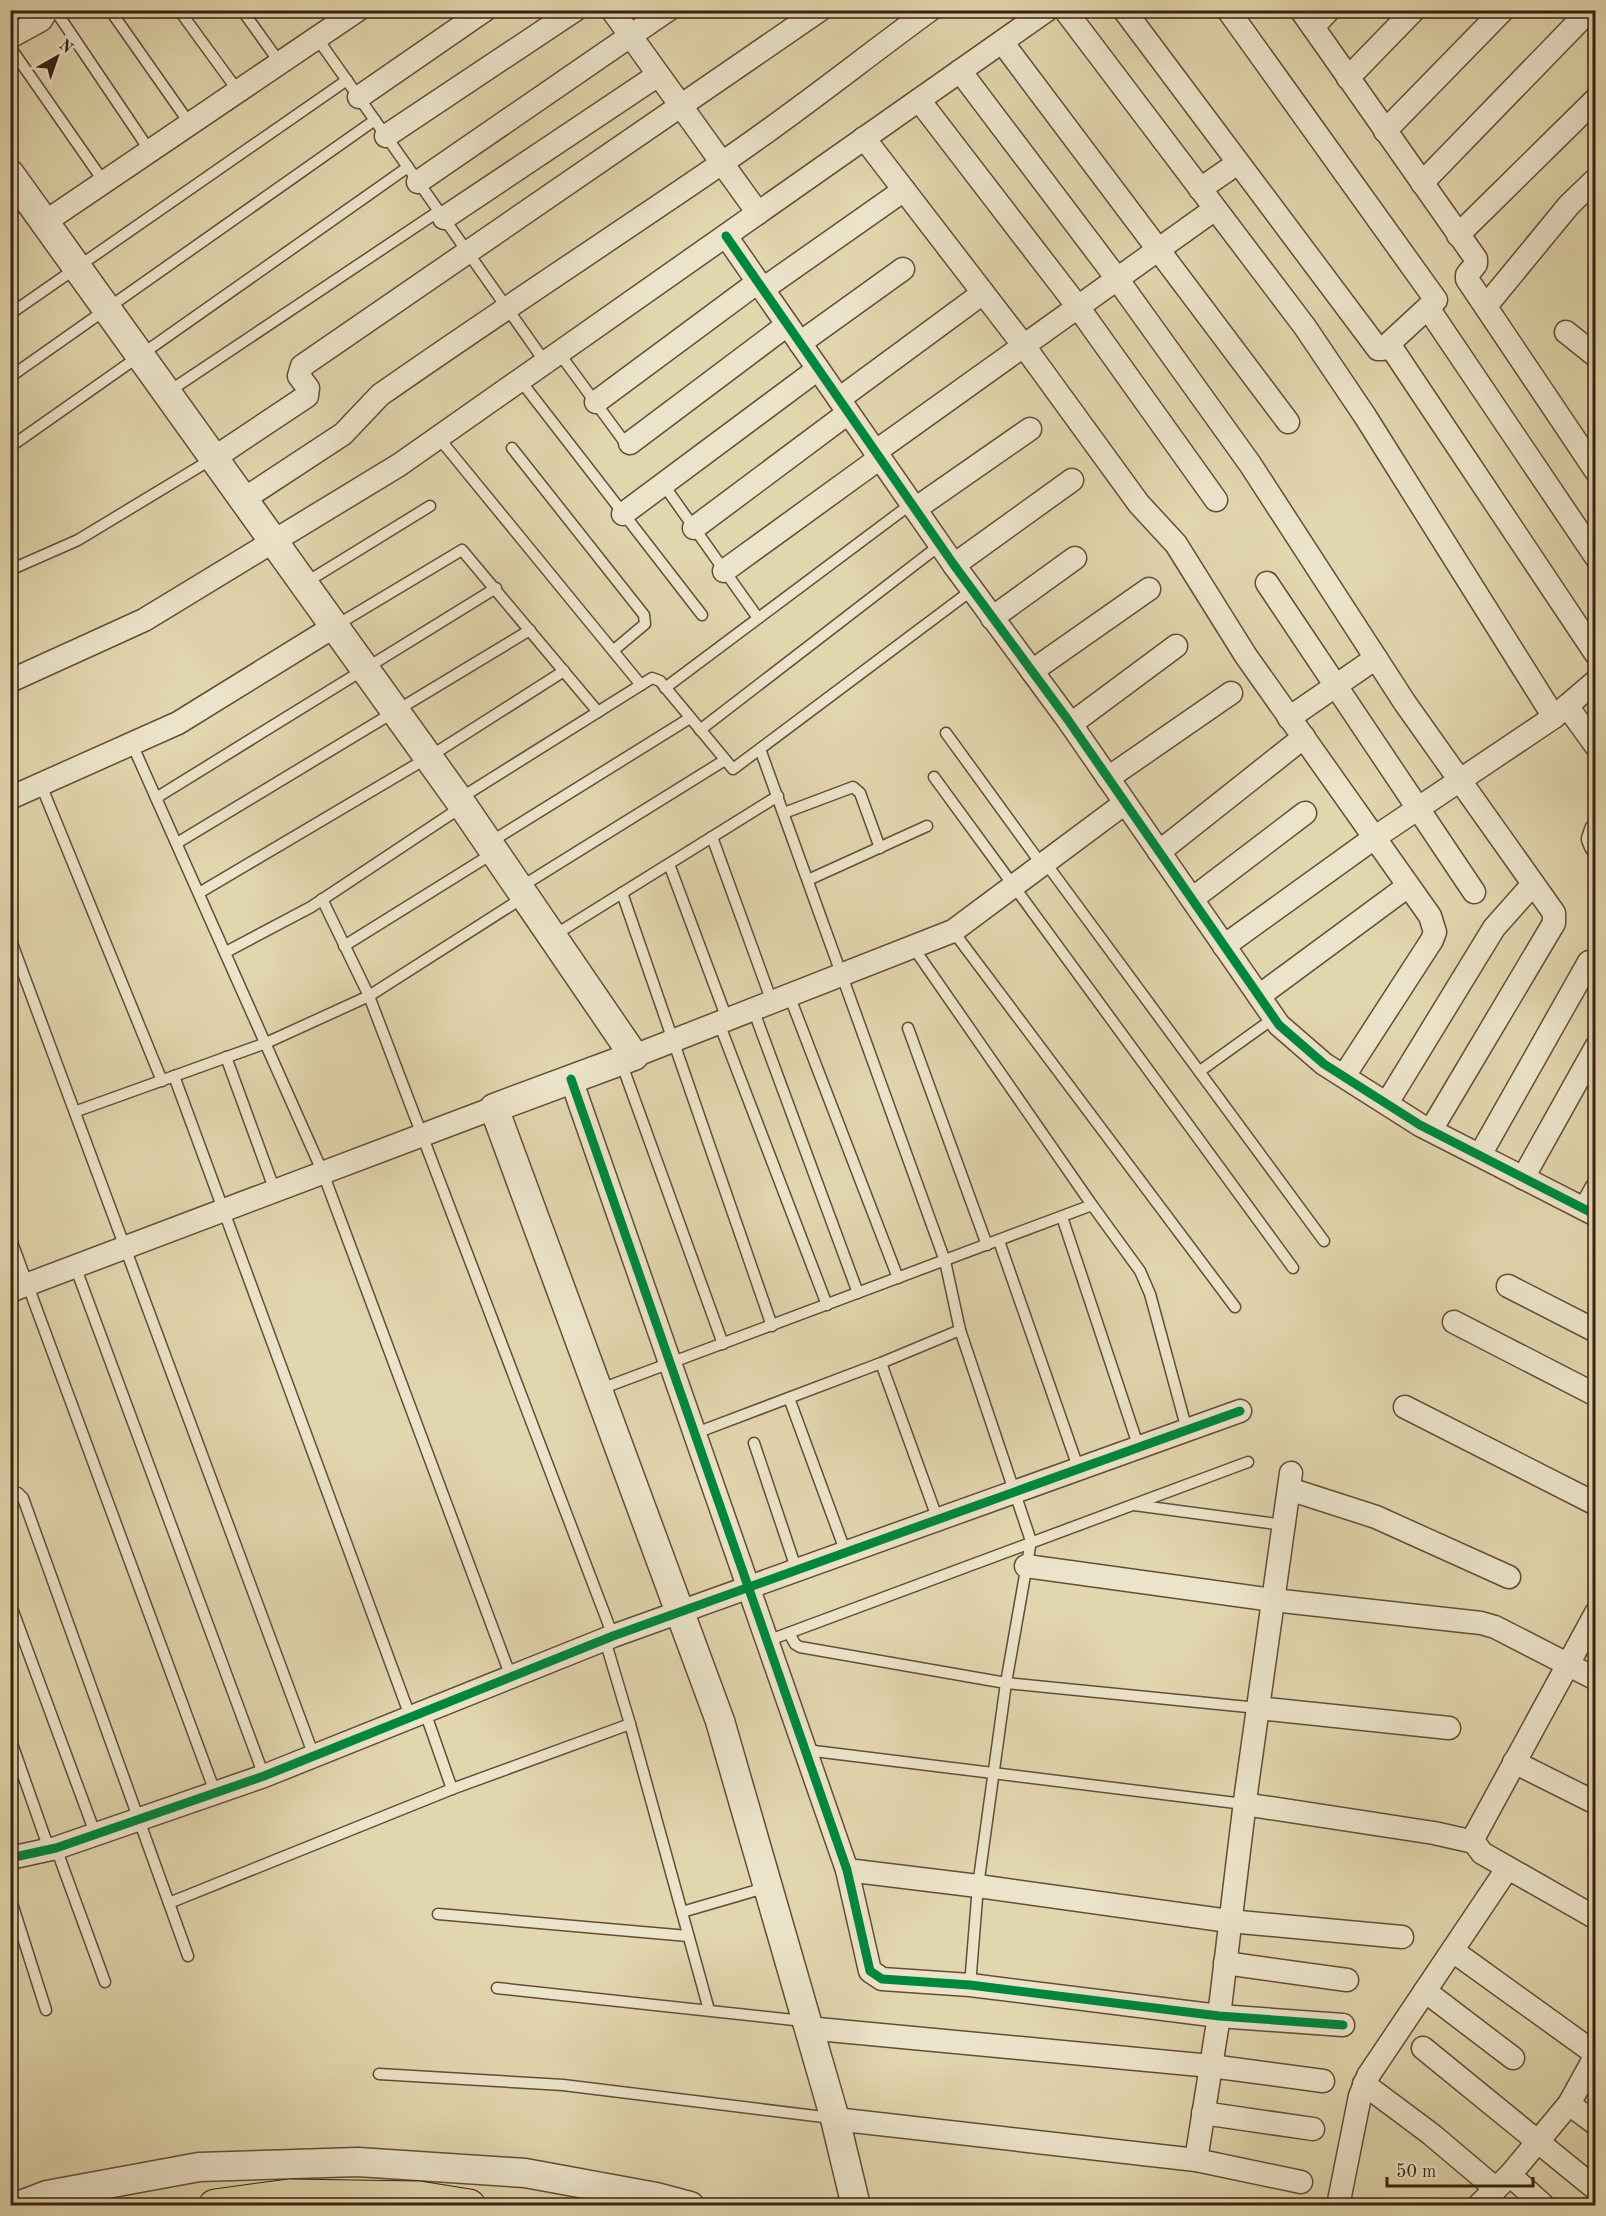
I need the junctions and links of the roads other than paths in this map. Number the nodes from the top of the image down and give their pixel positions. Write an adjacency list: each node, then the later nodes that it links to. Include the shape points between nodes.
1 (110, 10): 35 (lane)
2 (179, 10): 31 (lane)
3 (242, 10): 26 (lane)
4 (358, 10): 22 (street)
5 (485, 10): 30 (street)
6 (574, 10): 36 (street)
7 (612, 10): 23 (street)
8 (668, 10): 23 (street)
9 (820, 10): 34 (street)
10 (930, 10): 40 (street)
11 (1047, 10): 24 (street)
12 (1065, 10): 47 (street)
13 (1124, 10): 41 (street)
14 (1228, 10): 66 (street, via 1435,299)
15 (1329, 10): 20 (street)
16 (1414, 10): 29 (street)
17 (1503, 10): 37 (street)
18 (49, 11): 21 (street, via 34,25); 39 (lane)
19 (1584, 16): 46 (street)
20 (1307, 19): 29 (street)
21 (10, 37)
22 (317, 38): 26 (street); 30 (lane)
23 (630, 38): 28 (street); 43 (street)
24 (1002, 42): 27 (street); 55 (street)
25 (10, 48): 45 (lane)
26 (280, 63): 31 (street)
27 (960, 71): 33 (street); 59 (street)
28 (658, 75): 34 (street); 51 (street)
29 (1348, 78): 37 (street)
30 (353, 89): 36 (lane); 57 (lane)
31 (238, 92): 35 (street)
32 (1596, 99): 53 (street)
33 (919, 100): 38 (street); 65 (street)
34 (680, 105): 40 (street); 56 (street)
35 (190, 124): 39 (street)
36 (381, 128): 43 (lane); 63 (lane)
37 (1385, 131): 46 (street)
38 (864, 138): 48 (street); 50 (street)
39 (150, 151): 45 (street)
40 (722, 163): 50 (street); 64 (street)
41 (1238, 163): 47 (street); 70 (street, via 1378,349)
42 (10, 174): 52 (street)
43 (413, 175): 51 (lane); 72 (lane)
44 (1596, 179): 62 (street)
45 (104, 182): 52 (street)
46 (1422, 183): 53 (street)
47 (1200, 189): 49 (street)
48 (904, 190): 60 (street); 61 (street)
49 (1215, 209): 55 (street); 128 (street, via 1305,327)
50 (758, 213): 54 (street)
51 (441, 215): 56 (lane); 78 (lane)
52 (45, 222): 57 (street)
53 (1458, 235): 62 (street, via 1476,259 1467,277)
54 (726, 236): 60 (street); 74 (street)
55 (1158, 250): 59 (street); 81 (street)
56 (469, 253): 64 (lane); 88 (street, via 302,366 299,376 308,388 307,396)
57 (77, 267): 63 (street); 67 (lane)
58 (903, 269): 69 (street)
59 (1117, 279): 65 (street); 118 (street, via 1251,464)
60 (760, 286): 69 (street); 79 (street)
61 (983, 292): 71 (street); 80 (street)
62 (1486, 306): 89 (street)
63 (106, 307): 72 (street); 76 (lane)
64 (507, 307): 74 (lane); 92 (street, via 380,395 343,434)
65 (1078, 307): 71 (street); 93 (street)
66 (1428, 308): 70 (street); 100 (street)
67 (10, 314)
68 (1566, 332): 73 (street)
69 (794, 334): 75 (street); 84 (street)
70 (1389, 344): 117 (street)
71 (1024, 346): 87 (street); 132 (street, via 1139,504 1176,544)
72 (138, 355): 78 (street); 85 (lane)
73 (1596, 356)
74 (552, 357): 77 (street); 79 (lane)
75 (818, 369): 80 (street); 91 (street)
76 (10, 377)
77 (520, 380): 83 (street); 96 (lane)
78 (167, 393): 88 (street)
79 (596, 402): 84 (lane, via 623,440)
80 (843, 406): 87 (street); 97 (street)
81 (1288, 422)
82 (1030, 429): 95 (street)
83 (438, 437): 98 (street, via 399,465); 116 (lane)
84 (630, 443)
85 (10, 447)
86 (512, 448): 116 (lane, via 644,615 645,624)
87 (878, 455): 95 (street); 104 (street)
88 (214, 458): 92 (street); 103 (lane, via 78,540)
89 (1596, 471)
90 (1072, 480): 102 (street)
91 (663, 484): 96 (street); 97 (lane)
92 (244, 499): 98 (street)
93 (1216, 500)
94 (430, 506): 106 (lane)
95 (913, 507): 99 (street); 111 (lane)
96 (623, 514): 110 (lane)
97 (694, 528): 104 (lane)
98 (273, 540): 106 (street); 122 (street, via 144,620)
99 (940, 545): 102 (street); 134 (lane)
100 (1596, 557)
101 (1075, 558): 112 (street)
102 (954, 565): 109 (street)
103 (10, 570)
104 (724, 571): 111 (lane)
105 (1267, 583): 125 (street)
106 (304, 584): 113 (street)
107 (496, 588): 113 (lane, via 466,552 458,550); 114 (lane); 119 (lane)
108 (1149, 589): 121 (street)
109 (972, 590): 112 (street); 139 (lane)
110 (702, 615)
111 (758, 618): 126 (lane)
112 (992, 618): 121 (street)
113 (335, 626): 119 (street); 137 (street, via 178,723)
114 (530, 630): 120 (lane); 129 (lane)
115 (1176, 646): 133 (street)
116 (614, 650): 124 (lane)
117 (1596, 654)
118 (1376, 658): 125 (street); 144 (street)
119 (366, 670): 129 (street); 148 (lane)
120 (564, 671): 130 (lane); 140 (lane)
121 (1032, 671): 133 (street)
122 (10, 681)
123 (1596, 681): 128 (street)
124 (641, 685): 126 (lane, via 652,678); 130 (lane)
125 (1336, 686): 132 (street); 151 (street)
126 (665, 688): 131 (lane)
127 (1231, 693): 143 (street)
128 (1560, 711): 138 (street); 144 (street)
129 (396, 712): 140 (street); 158 (lane)
130 (598, 712): 149 (lane)
131 (690, 718): 134 (lane); 160 (lane)
132 (1289, 718): 136 (street)
133 (1071, 724): 143 (street)
134 (700, 730): 141 (lane)
135 (946, 733): 163 (lane)
136 (1304, 737): 157 (street); 162 (street)
137 (132, 744): 145 (street); 148 (lane)
138 (1596, 746)
139 (760, 749): 141 (lane, via 733,770); 146 (lane)
140 (429, 757): 149 (street); 171 (lane)
141 (725, 760): 169 (lane)
142 (934, 777): 167 (lane)
143 (1108, 778): 150 (street)
144 (1459, 780): 151 (street); 166 (street)
145 (41, 785): 147 (street); 199 (lane)
146 (778, 796): 152 (lane); 156 (lane)
147 (10, 798)
148 (156, 798): 158 (lane)
149 (461, 803): 160 (street); 173 (lane)
150 (1125, 803): 162 (street); 163 (street)
151 (1418, 808): 157 (street); 170 (street)
152 (784, 813): 161 (lane, via 853,787 860,793); 165 (lane)
153 (1305, 813): 174 (street)
154 (927, 826): 161 (lane)
155 (1596, 830): 159 (street)
156 (712, 837): 164 (lane); 186 (lane)
157 (1374, 838): 168 (street); 179 (street)
158 (177, 843): 171 (lane)
159 (1596, 846)
160 (492, 848): 169 (street); 178 (lane)
161 (880, 848): 165 (lane)
162 (1159, 852): 174 (street)
163 (1044, 863): 167 (street); 195 (lane)
164 (669, 864): 172 (lane); 188 (lane)
165 (808, 880): 183 (lane)
166 (1533, 884): 200 (street, via 1494,928); 203 (street, via 1554,913 1554,923)
167 (1014, 885): 175 (street); 221 (lane)
168 (1408, 885): 185 (street); 197 (street, via 1430,916 1435,932)
169 (522, 892): 176 (street); 184 (lane)
170 (1474, 892)
171 (199, 893): 181 (lane)
172 (622, 893): 176 (lane); 190 (lane)
173 (322, 899): 178 (lane); 181 (lane)
174 (1192, 899): 179 (street)
175 (952, 931): 180 (street); 227 (lane)
176 (553, 936): 194 (street)
177 (10, 938): 202 (lane)
178 (344, 945): 184 (lane)
179 (1224, 946): 185 (street)
180 (913, 947): 183 (street); 210 (lane)
181 (226, 952): 191 (lane)
182 (1589, 962): 205 (street)
183 (841, 975): 186 (street); 219 (lane)
184 (369, 996): 191 (lane); 204 (lane)
185 (1259, 996): 187 (street)
186 (771, 1002): 188 (street); 222 (lane); 225 (lane)
187 (1275, 1018): 195 (lane); 197 (street, via 1324,1064)
188 (723, 1021): 190 (street); 226 (lane)
189 (908, 1028): 217 (lane)
190 (674, 1040): 194 (street); 229 (lane)
191 (266, 1043): 193 (lane); 206 (lane)
192 (1596, 1047): 207 (street)
193 (226, 1058): 196 (lane); 209 (lane)
194 (627, 1058): 198 (street); 232 (lane)
195 (1200, 1071): 216 (lane)
196 (174, 1076): 199 (lane); 211 (lane)
197 (1344, 1076): 200 (street)
198 (571, 1079): 201 (street); 234 (street)
199 (162, 1081): 202 (lane)
200 (1387, 1103): 203 (street)
201 (494, 1108): 204 (street); 235 (street)
202 (77, 1112): 218 (lane)
203 (1431, 1130): 205 (street)
204 (423, 1135): 206 (street); 263 (lane)
205 (1480, 1155): 207 (street)
206 (323, 1173): 209 (street); 266 (lane)
207 (1522, 1178): 212 (street)
208 (1596, 1190): 212 (street)
209 (275, 1191): 211 (street)
210 (1092, 1205): 213 (lane); 240 (lane, via 1146,1281)
211 (225, 1210): 218 (street); 270 (lane)
212 (1590, 1212)
213 (1062, 1217): 215 (lane); 243 (lane)
214 (10, 1237): 224 (lane)
215 (999, 1241): 217 (lane); 245 (lane)
216 (1324, 1241)
217 (987, 1245): 219 (lane)
218 (126, 1247): 220 (street); 275 (lane)
219 (945, 1261): 222 (lane); 230 (lane)
220 (75, 1266): 224 (street); 278 (lane)
221 (1293, 1268)
222 (898, 1278): 225 (lane)
223 (1508, 1286): 231 (street)
224 (18, 1288): 280 (lane)
225 (858, 1293): 226 (lane)
226 (827, 1305): 229 (lane)
227 (1235, 1307)
228 (1454, 1322): 236 (street)
229 (772, 1326): 232 (lane)
230 (960, 1330): 233 (lane); 246 (lane)
231 (1596, 1331)
232 (723, 1344): 234 (lane)
233 (880, 1363): 237 (lane); 250 (lane)
234 (672, 1364): 235 (lane); 241 (street)
235 (598, 1390): 260 (street)
236 (1596, 1395)
237 (789, 1398): 241 (lane); 253 (lane)
238 (1405, 1407): 248 (street)
239 (1240, 1411): 240 (street)
240 (1187, 1430): 243 (street)
241 (696, 1433): 257 (street)
242 (754, 1443): 255 (lane)
243 (1139, 1448): 245 (street)
244 (1248, 1462): 249 (lane)
245 (1079, 1470): 246 (street)
246 (1015, 1493): 250 (street); 252 (lane)
247 (10, 1494): 283 (lane, via 18,1493 23,1498)
248 (1596, 1504)
249 (1130, 1505): 251 (lane); 252 (lane)
250 (938, 1520): 253 (street)
251 (1284, 1525): 256 (street, via 1290,1481); 258 (street)
252 (1031, 1541): 254 (lane); 262 (lane)
253 (846, 1554): 255 (street)
254 (1026, 1566): 258 (street); 268 (lane)
255 (797, 1571): 257 (street)
256 (1509, 1577)
257 (749, 1588): 260 (street); 264 (street)
258 (1274, 1599): 265 (street, via 1481,1623); 269 (street)
259 (10, 1603): 284 (lane)
260 (680, 1613): 263 (street); 291 (street, via 720,1721)
261 (1596, 1613): 265 (street)
262 (789, 1633): 264 (lane); 268 (lane, via 800,1647)
263 (609, 1638): 266 (street); 271 (lane)
264 (767, 1641): 274 (street)
265 (1568, 1665): 267 (street); 276 (street)
266 (511, 1677): 270 (street)
267 (1596, 1679)
268 (1006, 1683): 269 (lane); 277 (lane)
269 (1258, 1708): 272 (street); 282 (street)
270 (418, 1714): 275 (street); 279 (lane)
271 (630, 1724): 279 (lane); 294 (lane)
272 (1449, 1728)
273 (10, 1738): 286 (lane)
274 (806, 1750): 277 (lane); 289 (street)
275 (314, 1756): 278 (street)
276 (1514, 1762): 281 (street); 285 (street, via 1477,1828)
277 (993, 1773): 282 (lane); 290 (lane)
278 (264, 1776): 280 (street)
279 (452, 1789): 293 (lane)
280 (215, 1792): 283 (street)
281 (1596, 1803)
282 (1244, 1804): 285 (street); 297 (street)
283 (138, 1820): 284 (street); 293 (lane)
284 (95, 1833): 286 (street)
285 (1474, 1842): 288 (street, via 1482,1853)
286 (53, 1848): 287 (street); 304 (lane)
287 (10, 1858)
288 (1506, 1869): 296 (street); 300 (street)
289 (847, 1870): 290 (street); 305 (street, via 867,1964 875,1977)
290 (978, 1886): 297 (street); 305 (lane)
291 (768, 1887): 294 (lane); 311 (street)
292 (10, 1897): 308 (lane)
293 (169, 1903): 301 (lane)
294 (682, 1912): 298 (lane)
295 (438, 1914): 298 (lane)
296 (1596, 1918)
297 (1229, 1921): 299 (street); 302 (street)
298 (688, 1936): 309 (lane)
299 (1402, 1937)
300 (1453, 1951): 307 (street); 314 (street)
301 (188, 1956)
302 (1225, 1963): 303 (street); 310 (street)
303 (1347, 1980)
304 (105, 1982)
305 (970, 1985): 310 (street)
306 (496, 1988): 309 (lane)
307 (1425, 1991): 315 (street); 319 (street)
308 (46, 2010)
309 (709, 2010): 311 (lane)
310 (1219, 2016): 312 (street); 316 (street)
311 (806, 2024): 316 (street); 322 (street)
312 (1343, 2025)
313 (1424, 2048): 325 (street)
314 (1596, 2054): 320 (street)
315 (1513, 2058)
316 (1211, 2066): 318 (street); 321 (street)
317 (379, 2074): 322 (lane, via 563,2085)
318 (1323, 2081)
319 (1364, 2084): 328 (street); 335 (street)
320 (1569, 2104): 323 (street); 325 (street)
321 (1203, 2113): 324 (street); 326 (street)
322 (835, 2119): 326 (street); 334 (street)
323 (1596, 2124)
324 (1313, 2129)
325 (1540, 2141): 328 (street); 329 (street)
326 (1196, 2160): 327 (street)
327 (1301, 2182)
328 (1503, 2182): 336 (street); 337 (street)
329 (1596, 2189)
330 (18, 2205): 333 (street, via 47,2195 199,2167 358,2162 525,2173)
331 (215, 2205): 332 (highway, via 289,2196 419,2198)
332 (469, 2205)
333 (690, 2205)
334 (856, 2205)
335 (1338, 2205)
336 (1478, 2205)
337 (1544, 2205)

